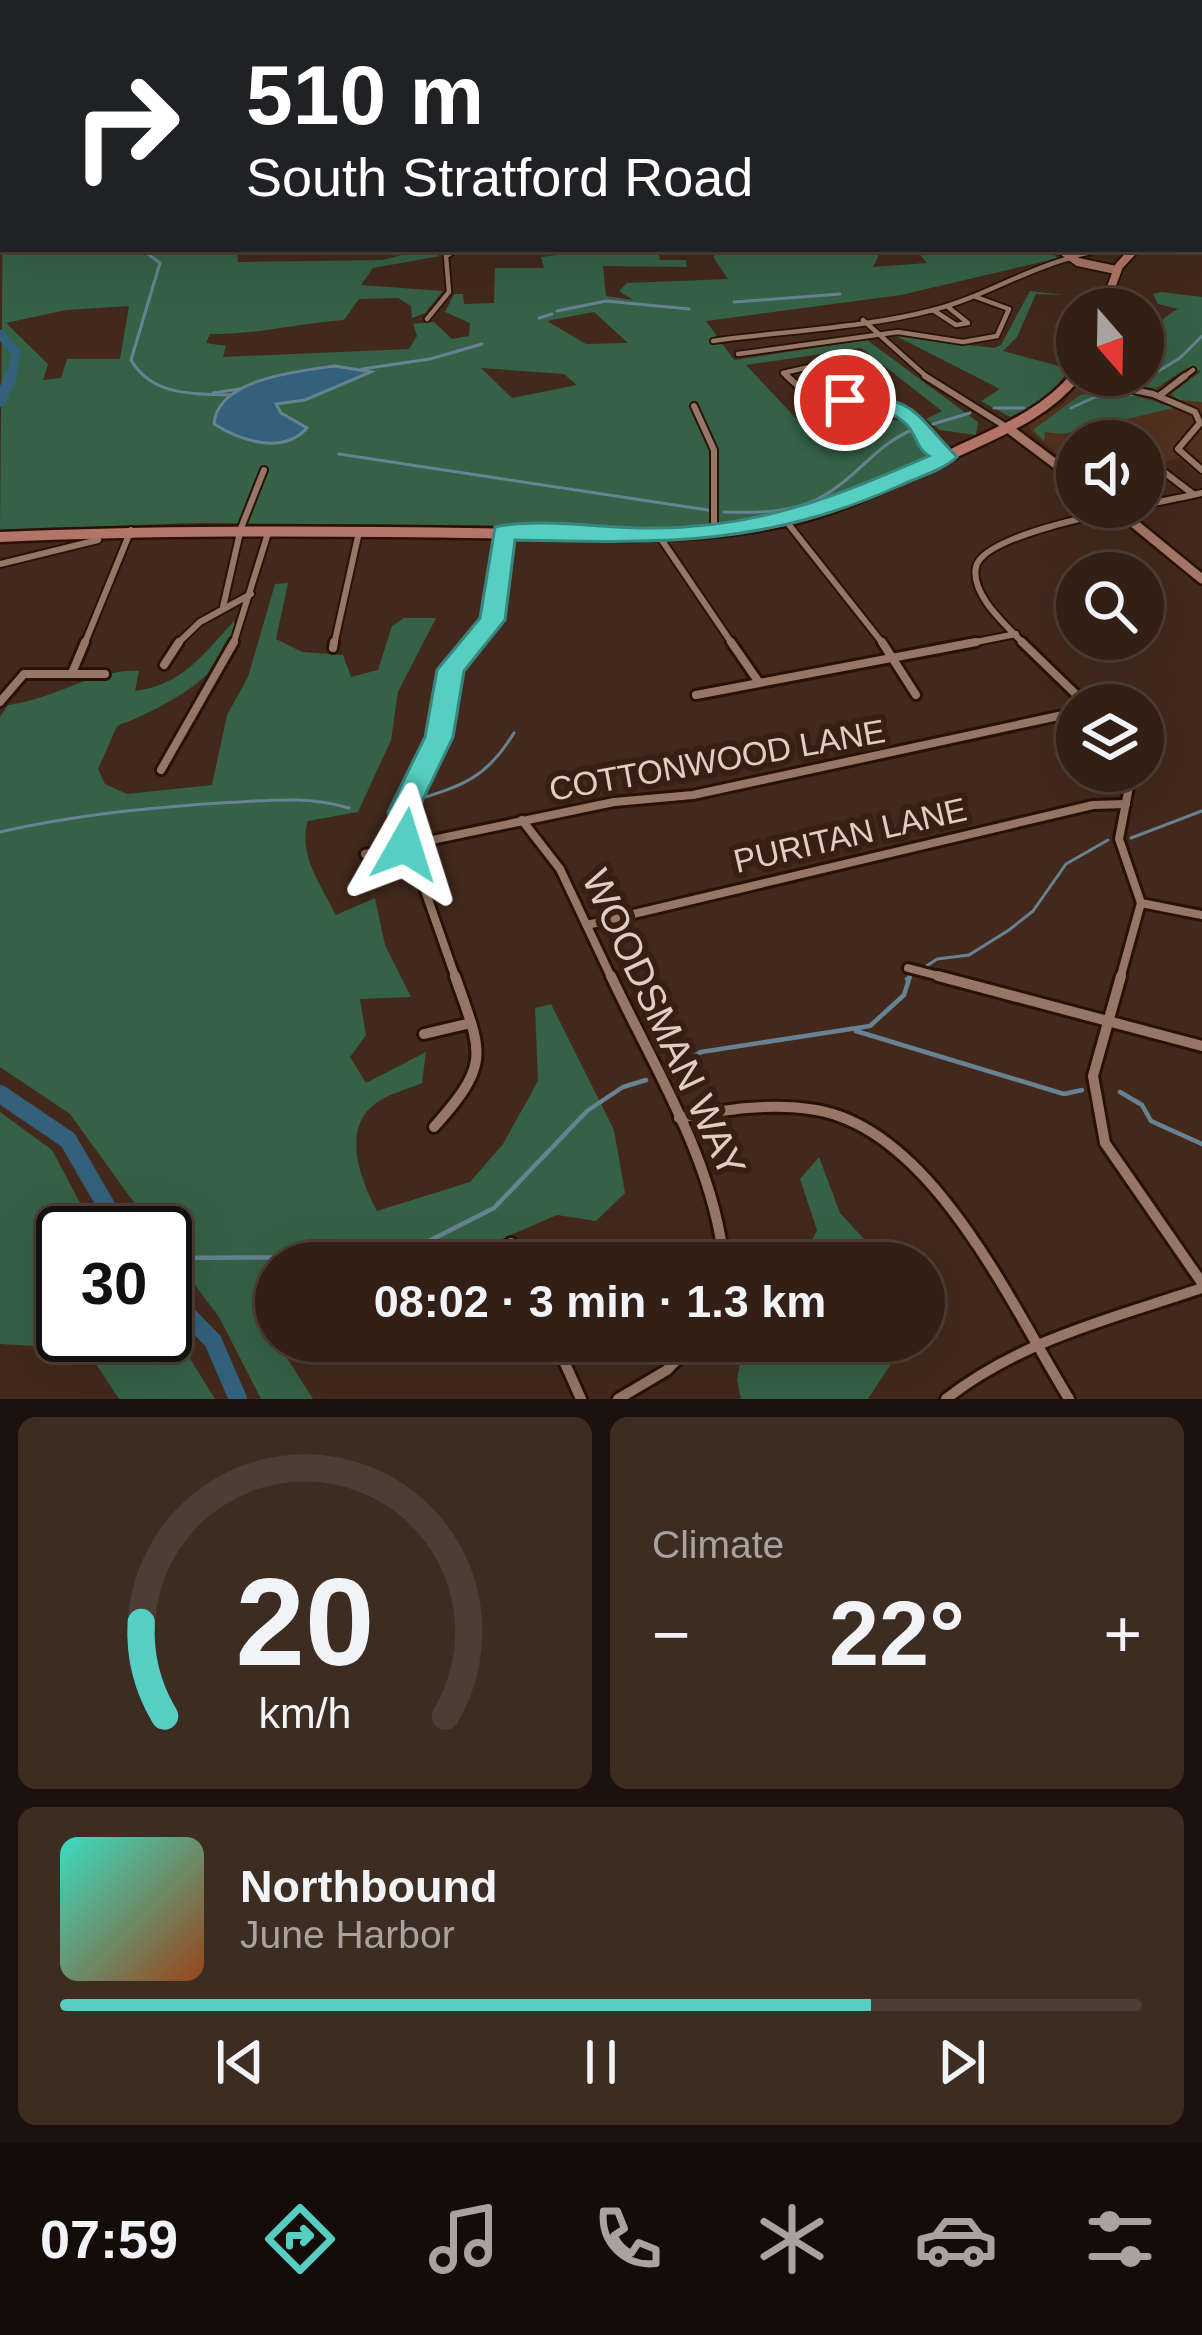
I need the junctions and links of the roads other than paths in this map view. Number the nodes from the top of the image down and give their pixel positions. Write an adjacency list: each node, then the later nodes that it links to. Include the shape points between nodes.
1 (453, 252): 9 (street, via 446,256 449,292)
2 (1132, 252): 4 (main road)
3 (1066, 253): 4 (main road); 6 (street)
4 (1116, 270): 5 (main road)
5 (1110, 288)
6 (975, 296): 7 (street); 11 (street, via 1009,309 997,336 969,342)
7 (947, 306): 8 (street); 8 (street, via 968,323 952,324)
8 (933, 310): 10 (street)
9 (427, 319)
10 (862, 319): 11 (street); 12 (street)
11 (878, 335): 13 (street); 24 (street, via 948,394)
12 (713, 341)
13 (738, 354)
14 (876, 366): 16 (street)
15 (1193, 370): 17 (street)
16 (843, 373): 20 (street); 21 (street, via 831,362 783,373)
17 (1164, 392)
18 (1058, 396): 24 (main road)
19 (1159, 396): 28 (street, via 1201,417 1178,449)
20 (865, 400): 21 (street); 25 (street, via 908,414)
21 (820, 404): 23 (street, via 840,423)
22 (694, 406): 40 (street, via 715,452)
23 (875, 418)
24 (1011, 426): 25 (main road); 26 (main road)
25 (946, 457): 32 (main road)
26 (1056, 461)
27 (264, 470): 34 (street)
28 (1202, 470)
29 (1164, 472): 30 (street)
30 (1198, 494): 31 (street)
31 (1164, 501)
32 (787, 521): 40 (main road); 50 (street)
33 (1056, 525): 48 (street, via 1021,534 980,557 974,569 977,585)
34 (241, 528): 36 (main road); 37 (main road); 47 (street)
35 (1139, 528): 45 (main road)
36 (269, 529): 38 (main road); 46 (street)
37 (131, 530): 42 (main road); 52 (street)
38 (359, 532): 39 (main road); 49 (street)
39 (504, 532): 41 (main road); 64 (street, via 492,620 451,670 439,737 403,812)
40 (714, 532): 41 (main road)
41 (659, 536): 54 (street)
42 (0, 537)
43 (98, 540): 44 (street)
44 (0, 564)
45 (1202, 579)
46 (251, 594): 47 (street); 60 (street, via 241,630)
47 (223, 607): 51 (street, via 176,640)
48 (1017, 634): 50 (street); 55 (street)
49 (333, 648)
50 (892, 654): 54 (street); 57 (street)
51 (164, 665)
52 (72, 673): 53 (street); 58 (street, via 21,675)
53 (105, 674)
54 (758, 682): 56 (street)
55 (1067, 684)
56 (696, 694)
57 (916, 695)
58 (0, 702)
59 (1056, 717): 63 (street, COTTONWOOD LANE, via 712,791)
60 (161, 770)
61 (1128, 792): 62 (street)
62 (1126, 804): 66 (street, via 1119,839); 68 (street, PURITAN LANE, via 1093,805)
63 (522, 820): 64 (street, COTTONWOOD LANE); 68 (street, WOODSMAN WAY, via 555,860)
64 (405, 845): 65 (street, COTTONWOOD LANE); 71 (street)
65 (364, 854)
66 (1142, 903): 67 (street); 70 (street)
67 (1202, 915)
68 (587, 925): 74 (street, WOODSMAN WAY)
69 (908, 968): 70 (street)
70 (1106, 1022): 73 (street); 77 (street, via 1093,1076 1105,1143)
71 (471, 1023): 72 (street); 75 (street, via 477,1071 466,1096)
72 (424, 1034)
73 (1202, 1046)
74 (679, 1118): 76 (street, WOODSMAN WAY, via 719,1213); 78 (street, via 802,1105 877,1134 939,1189)
75 (434, 1126)
76 (722, 1242)
77 (1202, 1286): 78 (street)
78 (1038, 1346): 83 (street); 84 (street)
79 (564, 1362): 81 (street)
80 (675, 1362): 82 (street)
81 (581, 1399)
82 (618, 1399)
83 (946, 1399)
84 (1070, 1399)

